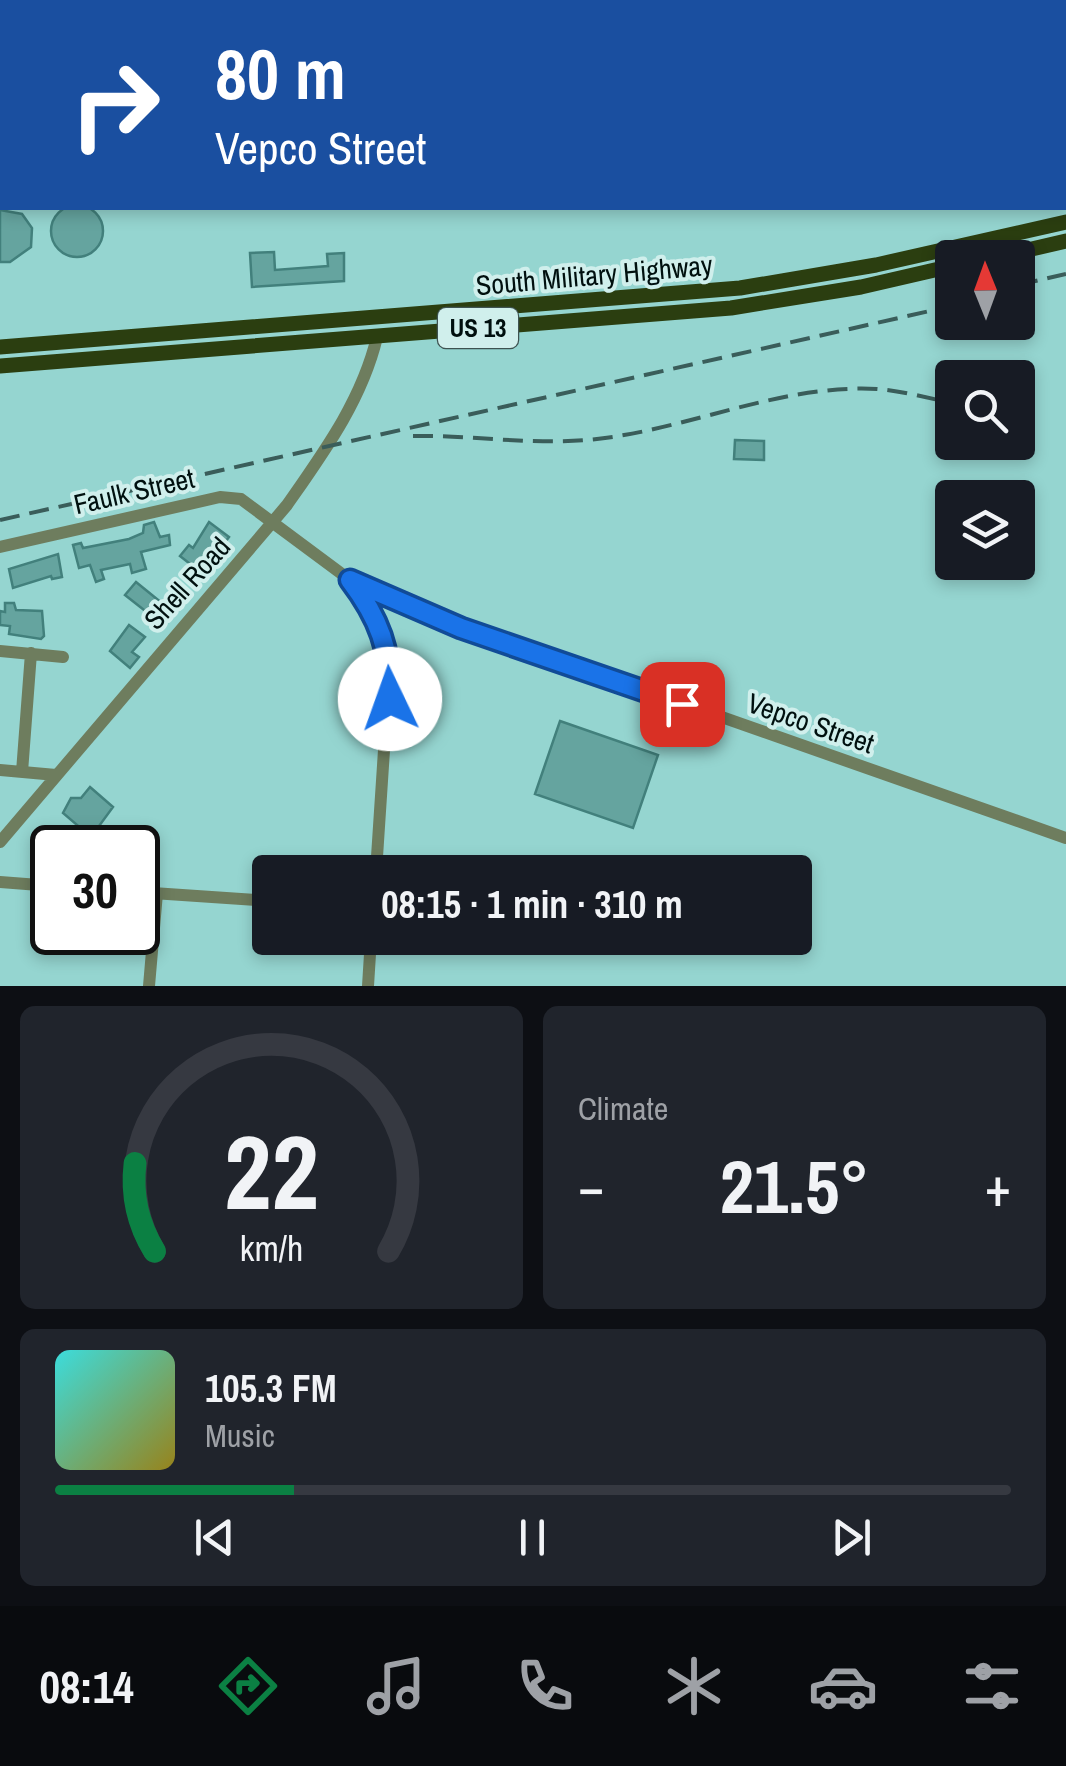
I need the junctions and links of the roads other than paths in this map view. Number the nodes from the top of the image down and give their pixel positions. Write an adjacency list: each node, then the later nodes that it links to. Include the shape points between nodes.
1 (1066, 222): 6 (main road, South Military Highway / US 13, via 740,288)
2 (1066, 241): 3 (main road)
3 (1035, 248)
4 (935, 270): 5 (main road, South Military Highway / US 13, via 731,308)
5 (377, 336): 7 (main road, South Military Highway / US 13); 8 (street, Shell Road, via 367,378)
6 (0, 347)
7 (0, 366)
8 (275, 520): 9 (street, Faulk Street, via 241,499 220,497); 10 (street, Vepco Street); 16 (street, Shell Road)
9 (0, 547)
10 (350, 580): 17 (street, Vepco Street, via 461,628); 19 (street, via 377,620 390,658)
11 (0, 651): 12 (street)
12 (32, 653): 13 (street); 15 (street)
13 (63, 656)
14 (0, 770): 15 (street)
15 (22, 772): 16 (street)
16 (56, 775): 18 (street, Shell Road)
17 (1066, 838)
18 (0, 842)
19 (377, 855)
20 (0, 882): 21 (street)
21 (30, 884)
22 (160, 893): 23 (street)
23 (252, 900)
24 (152, 955): 26 (street)
25 (370, 955): 27 (street)
26 (149, 986)
27 (368, 986)

